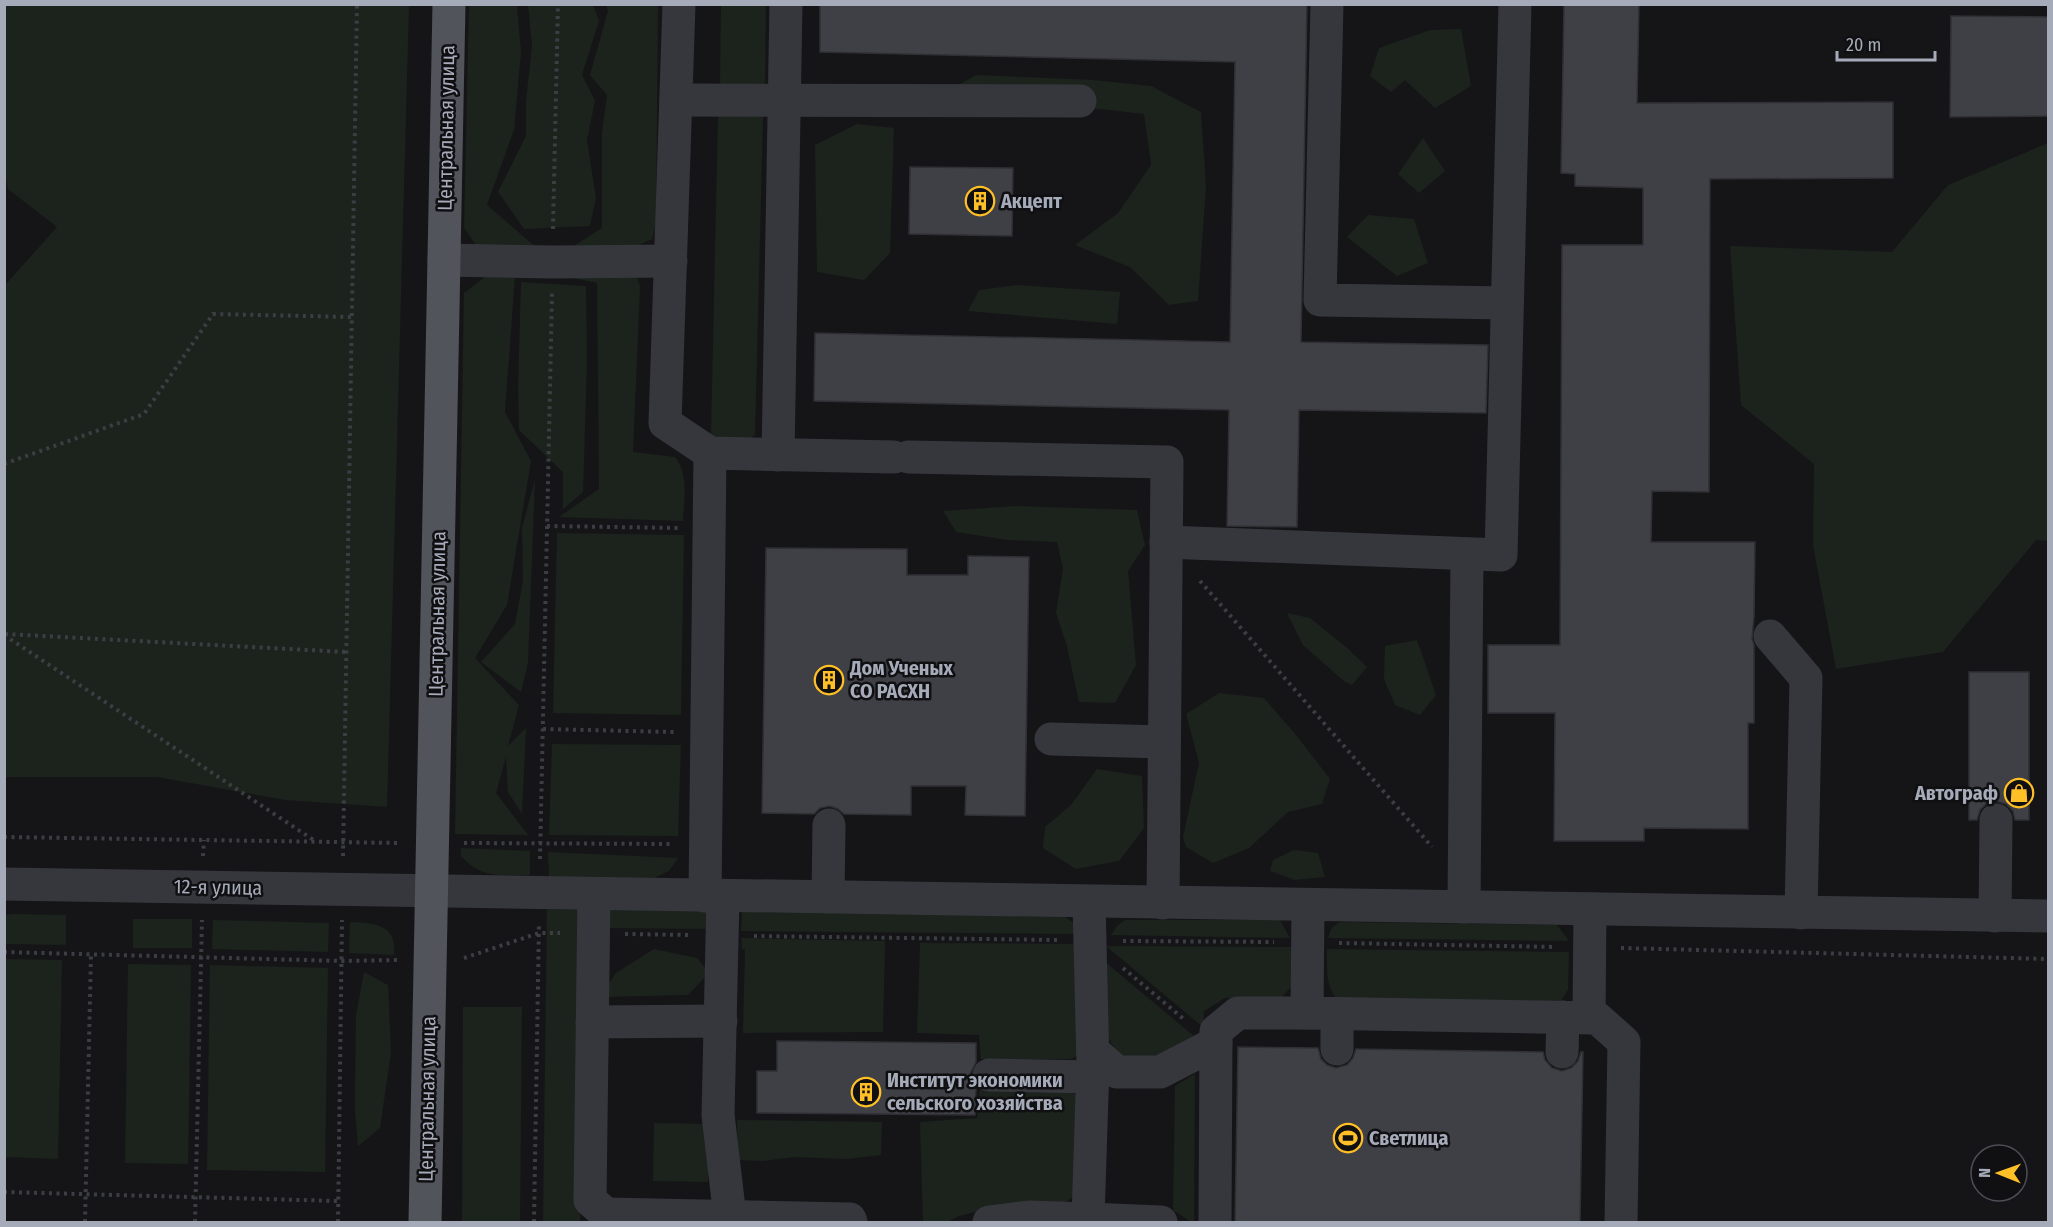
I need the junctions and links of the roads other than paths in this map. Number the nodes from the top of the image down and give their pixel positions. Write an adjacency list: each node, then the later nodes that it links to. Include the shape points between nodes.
1 (449, 4): 9 (main road, Центральная улица)
2 (680, 4): 7 (street)
3 (786, 4): 6 (street)
4 (1327, 4): 11 (street, via 1320,300)
5 (1515, 4): 11 (street)
6 (784, 99): 7 (street); 8 (street); 13 (street)
7 (676, 100): 10 (street)
8 (1080, 101)
9 (444, 260): 10 (street); 22 (main road, Центральная улица)
10 (671, 261): 12 (street, via 665,423)
11 (1507, 303): 15 (street, via 1501,555)
12 (710, 453): 13 (street); 24 (street, via 706,844)
13 (778, 454): 14 (street, via 1167,462)
14 (1166, 542): 15 (street); 18 (street)
15 (1467, 554): 25 (street)
16 (1770, 636): 31 (street, via 1806,678)
17 (1051, 739): 18 (street)
18 (1164, 742): 28 (street)
19 (1996, 820): 32 (street)
20 (829, 825): 26 (street)
21 (4, 884): 22 (street, 12-я улица)
22 (431, 891): 23 (street, 12-я улица); 45 (main road, Центральная улица)
23 (594, 894): 24 (street, 12-я улица); 36 (street)
24 (714, 896): 26 (street, 12-я улица); 37 (street)
25 (1464, 896): 29 (street, 12-я улица); 30 (street, 12-я улица)
26 (828, 897): 27 (street, 12-я улица)
27 (1089, 902): 28 (street, 12-я улица); 41 (street)
28 (1163, 903): 29 (street, 12-я улица)
29 (1308, 905): 34 (street, via 1306,943)
30 (1590, 909): 31 (street, 12-я улица); 35 (street)
31 (1801, 913): 32 (street, 12-я улица)
32 (1995, 916): 33 (street, 12-я улица)
33 (2049, 916)
34 (1322, 1014): 35 (street); 38 (street, via 1238,1013 1216,1031); 39 (street)
35 (1576, 1017): 40 (street); 50 (street, via 1597,1018 1624,1042)
36 (592, 1022): 37 (street); 43 (street, via 590,1200 606,1214)
37 (721, 1022): 43 (street, via 718,1115)
38 (1216, 1043): 41 (street, via 1160,1072 1117,1072); 49 (street)
39 (1337, 1048)
40 (1562, 1052)
41 (1093, 1064): 42 (street); 44 (street)
42 (989, 1075)
43 (730, 1217): 46 (street)
44 (1088, 1219): 47 (street, via 1029,1217); 48 (street)
45 (425, 1222)
46 (851, 1222)
47 (989, 1222)
48 (1161, 1222)
49 (1215, 1222)
50 (1621, 1222)

